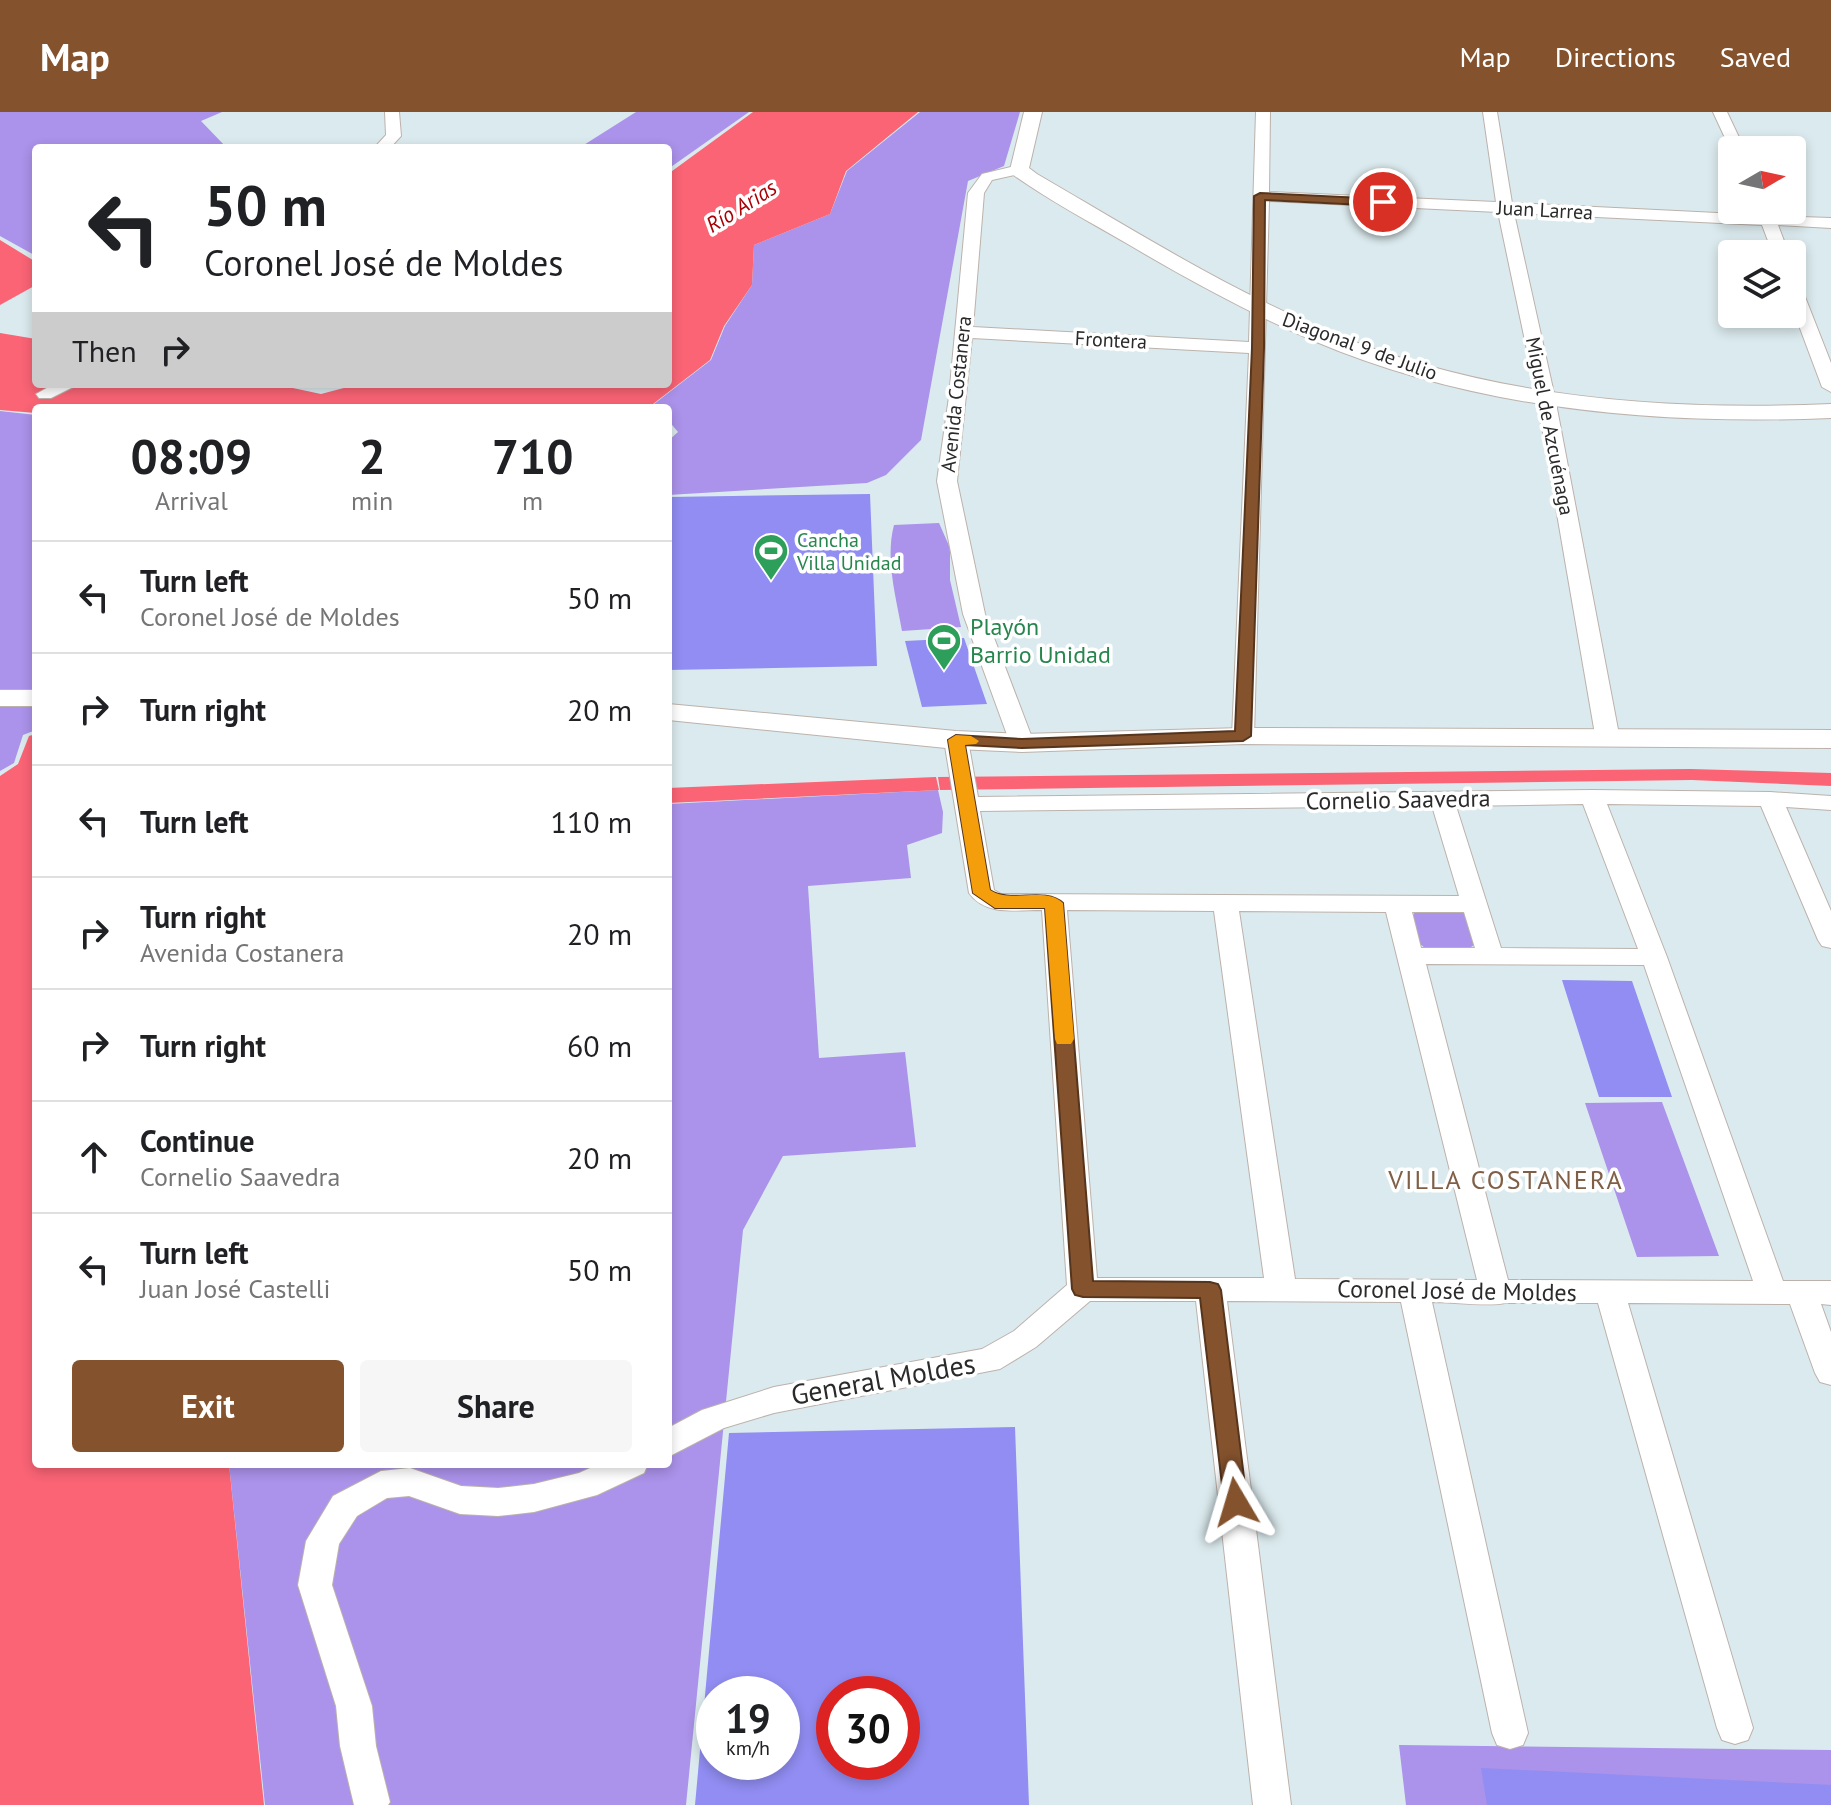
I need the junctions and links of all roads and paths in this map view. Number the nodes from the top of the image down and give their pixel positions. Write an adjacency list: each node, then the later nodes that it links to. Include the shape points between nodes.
1 (392, 112): 7 (street, via 394,136)
2 (1033, 112): 8 (street)
3 (1263, 112): 9 (street)
4 (1490, 112): 10 (street, Miguel de Azcuénaga)
5 (1720, 112): 6 (street)
6 (1731, 136)
7 (386, 144)
8 (1019, 170): 14 (street, Diagonal 9 de Julio); 16 (street, Avenida Costanera, via 987,177 976,193)
9 (1260, 196): 10 (street, Juan Larrea); 14 (street)
10 (1505, 208): 11 (street, Juan Larrea); 21 (street, Miguel de Azcuénaga)
11 (1718, 214)
12 (1806, 220): 13 (street, Juan Larrea)
13 (1831, 223)
14 (1257, 307): 17 (street); 21 (street, Diagonal 9 de Julio, via 1399,364)
15 (1806, 321): 18 (street)
16 (963, 332): 17 (street, Frontera); 29 (street, Avenida Costanera, via 947,481 974,614)
17 (1258, 348): 26 (street)
18 (1831, 387)
19 (60, 388): 20 (street)
20 (45, 394)
21 (1546, 398): 22 (street, Diagonal 9 de Julio, via 1670,413); 28 (street, Miguel de Azcuénaga)
22 (1831, 411)
23 (2, 698): 24 (street)
24 (32, 698)
25 (672, 713): 30 (street)
26 (1243, 736): 28 (street); 29 (street)
27 (1831, 739): 28 (street)
28 (1608, 740)
29 (1022, 743): 30 (street)
30 (957, 753): 35 (street)
31 (1592, 797): 32 (street, Cornelio Saavedra); 33 (street, Cornelio Saavedra); 43 (street)
32 (1442, 799): 35 (street, Cornelio Saavedra); 39 (street)
33 (1770, 799): 34 (street, Cornelio Saavedra); 40 (street)
34 (1831, 803)
35 (966, 804): 37 (street, via 982,893 995,902)
36 (1225, 902): 37 (street); 38 (street); 45 (street)
37 (1054, 903): 44 (street)
38 (1397, 903): 39 (street); 42 (street)
39 (1473, 904): 41 (street)
40 (1831, 940)
41 (1490, 955): 42 (street); 43 (street)
42 (1411, 956): 50 (street)
43 (1654, 957): 49 (street)
44 (1083, 1289): 46 (street, Coronel José de Moldes); 52 (street, General Moldes, via 1025,1339 989,1360 774,1400 713,1419)
45 (1281, 1289): 46 (street, Coronel José de Moldes); 47 (street, Coronel José de Moldes)
46 (1210, 1290): 57 (street)
47 (1414, 1291): 50 (street, Coronel José de Moldes); 55 (street)
48 (1610, 1293): 49 (street, Coronel José de Moldes); 50 (street, Coronel José de Moldes); 54 (street)
49 (1801, 1293): 51 (street)
50 (1496, 1294)
51 (1831, 1373)
52 (672, 1442)
53 (623, 1468): 56 (street, via 534,1498 460,1500 410,1482 381,1485 345,1506 323,1541 315,1585 354,1706)
54 (1735, 1728)
55 (1510, 1733)
56 (371, 1802)
57 (1272, 1805)

